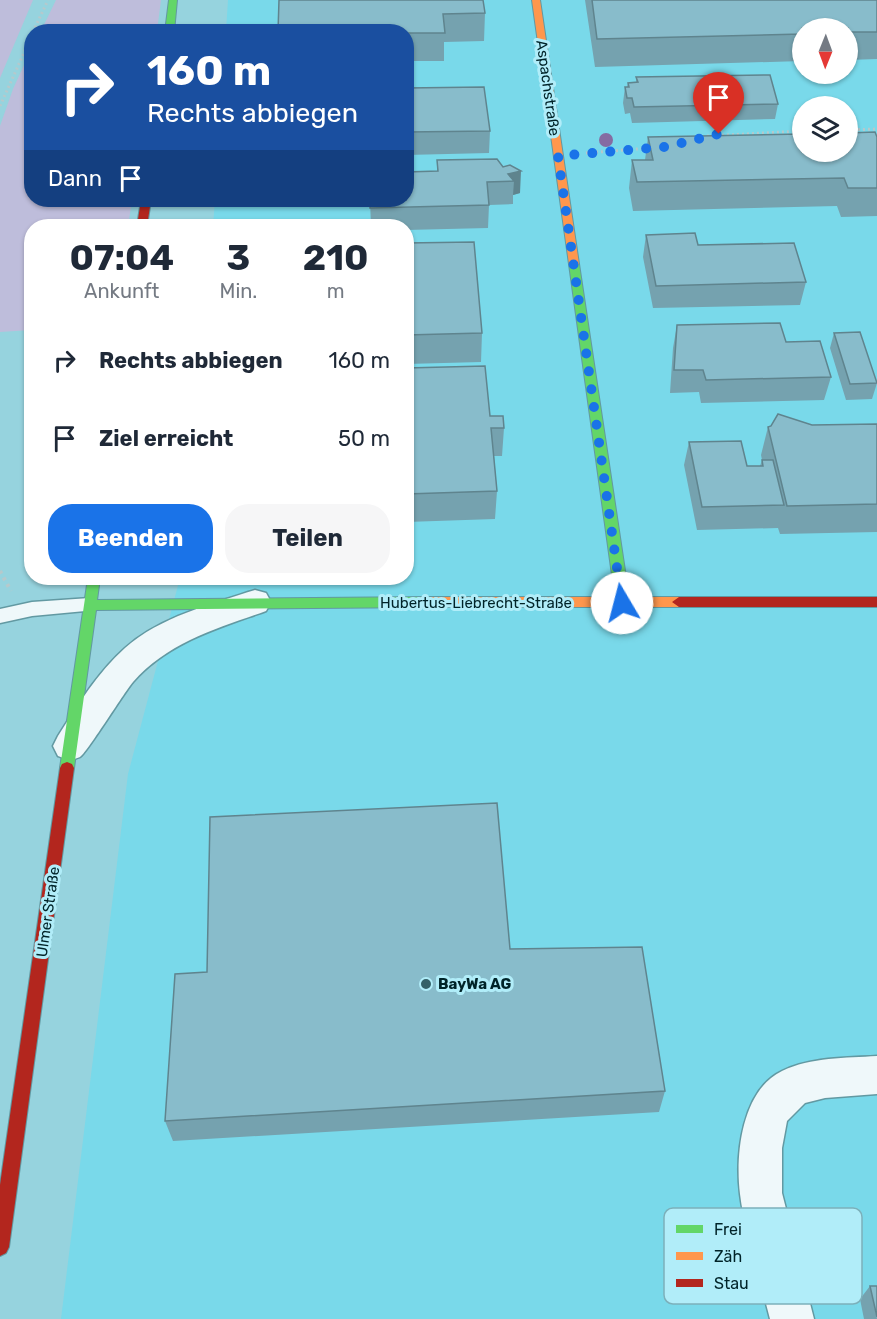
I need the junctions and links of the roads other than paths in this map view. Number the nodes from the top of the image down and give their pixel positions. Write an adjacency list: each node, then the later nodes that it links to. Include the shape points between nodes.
1 (173, 0): 3 (street)
2 (536, 0): 7 (street, Aspachstraße)
3 (170, 24)
4 (93, 585): 8 (street, Ulmer Straße)
5 (255, 602): 7 (street, Hubertus-Liebrecht-Straße); 8 (street, Hubertus-Liebrecht-Straße); 10 (street, Hubertus-Liebrecht-Straße, via 167,636 137,656 110,685)
6 (877, 602): 7 (street, Hubertus-Liebrecht-Straße)
7 (622, 603)
8 (90, 605): 9 (lane, via 32,609); 10 (street, Ulmer Straße)
9 (0, 616)
10 (70, 746): 13 (street, Ulmer Straße)
11 (877, 1075): 12 (street, via 794,1086 768,1111 761,1148 760,1193)
12 (764, 1208)
13 (0, 1247)
14 (788, 1304): 15 (street)
15 (792, 1319)

